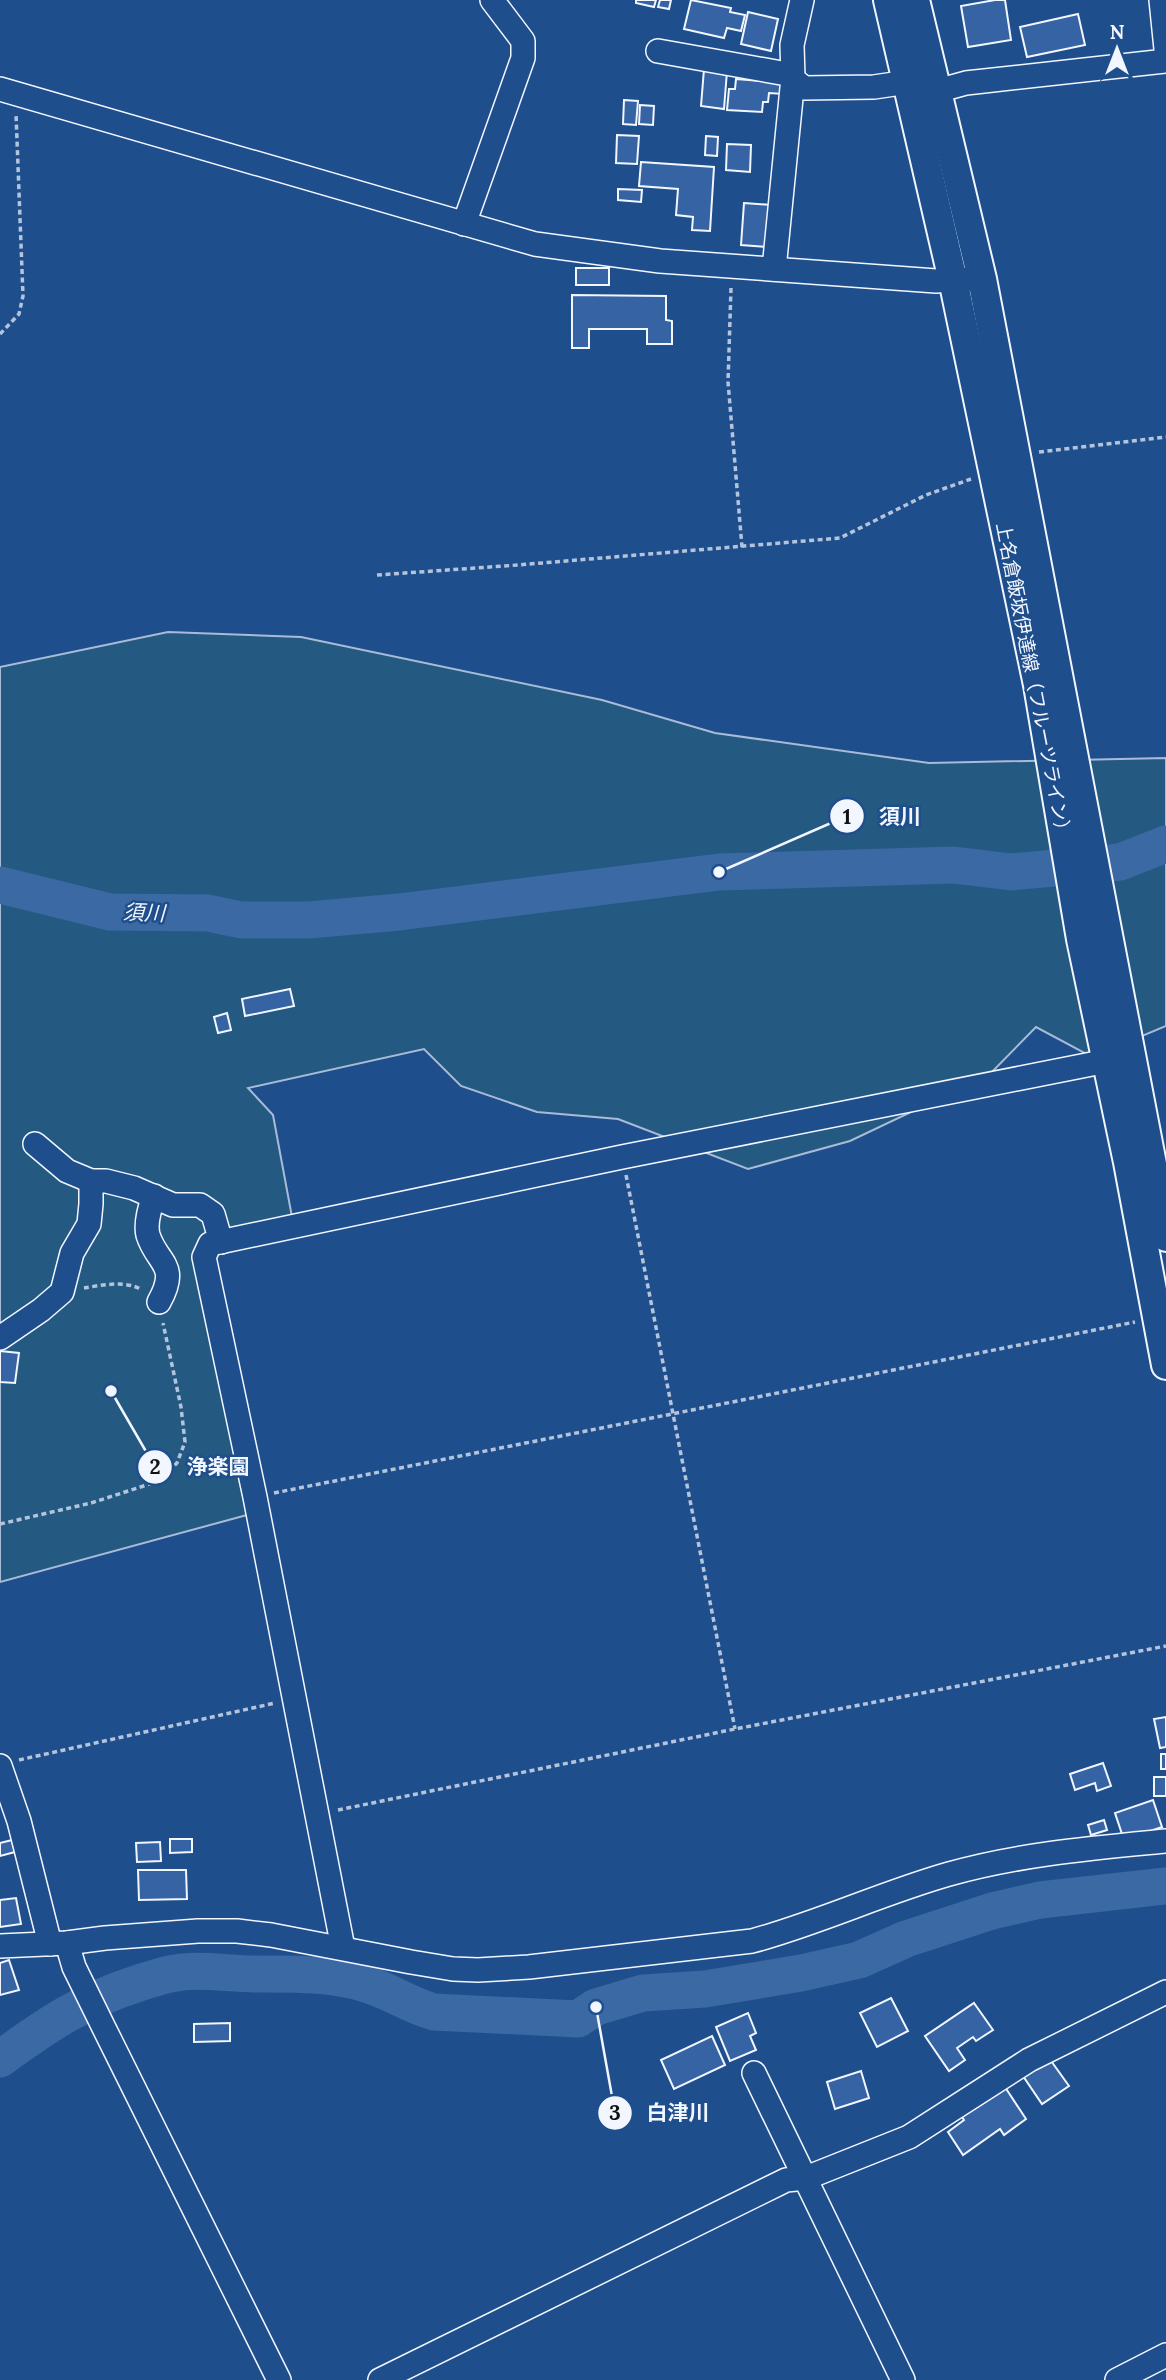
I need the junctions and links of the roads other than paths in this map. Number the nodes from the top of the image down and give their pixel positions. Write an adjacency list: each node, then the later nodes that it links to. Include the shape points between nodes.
1 (492, 0): 13 (street, via 523,41 523,58)
2 (802, 0): 9 (street, via 792,45)
3 (888, 0): 10 (main road, 上名倉飯坂伊達線（フルーツライン）)
4 (915, 0): 11 (main road, 上名倉飯坂伊達線（フルーツライン）)
5 (1161, 0): 6 (street)
6 (1166, 49)
7 (658, 51): 9 (street)
8 (1166, 61): 11 (street, via 966,83)
9 (793, 78): 10 (street, via 804,88); 14 (street)
10 (908, 82): 16 (main road, 上名倉飯坂伊達線（フルーツライン）)
11 (937, 91): 15 (main road, 上名倉飯坂伊達線（フルーツライン）)
12 (7, 96): 13 (street)
13 (464, 224): 14 (street, via 535,244 660,261)
14 (774, 269): 16 (street)
15 (982, 279): 16 (street); 17 (main road, 上名倉飯坂伊達線（フルーツライン）, via 1016,455)
16 (954, 280): 17 (main road, 上名倉飯坂伊達線（フルーツライン）, via 993,472)
17 (1049, 685): 18 (main road, 上名倉飯坂伊達線（フルーツライン）)
18 (1094, 936): 19 (main road, 上名倉飯坂伊達線（フルーツライン）); 23 (main road, 上名倉飯坂伊達線（フルーツライン）)
19 (1107, 1061): 24 (street); 27 (main road, 上名倉飯坂伊達線（フルーツライン）)
20 (34, 1144): 21 (street, via 67,1171)
21 (91, 1181): 22 (street); 26 (street, via 89,1224 72,1253 62,1292)
22 (154, 1196): 24 (street, via 173,1205 200,1205 213,1214); 25 (street, via 148,1233 168,1273)
23 (1166, 1237)
24 (221, 1242): 32 (street, via 209,1244 204,1257)
25 (159, 1302)
26 (0, 1338)
27 (1166, 1365)
28 (7, 1764): 30 (street, via 19,1821)
29 (1166, 1840): 32 (street, via 1000,1861 887,1893 788,1931 723,1945 478,1970)
30 (59, 1944): 31 (street); 32 (street, via 237,1931); 37 (street, via 75,1967)
31 (0, 1946)
32 (343, 1948)
33 (1166, 1992): 35 (street, via 1029,2060 909,2137)
34 (754, 2073): 35 (street)
35 (806, 2178): 38 (street, via 786,2179); 39 (street)
36 (1166, 2355): 40 (street)
37 (279, 2380)
38 (380, 2380)
39 (903, 2380)
40 (1117, 2380)

